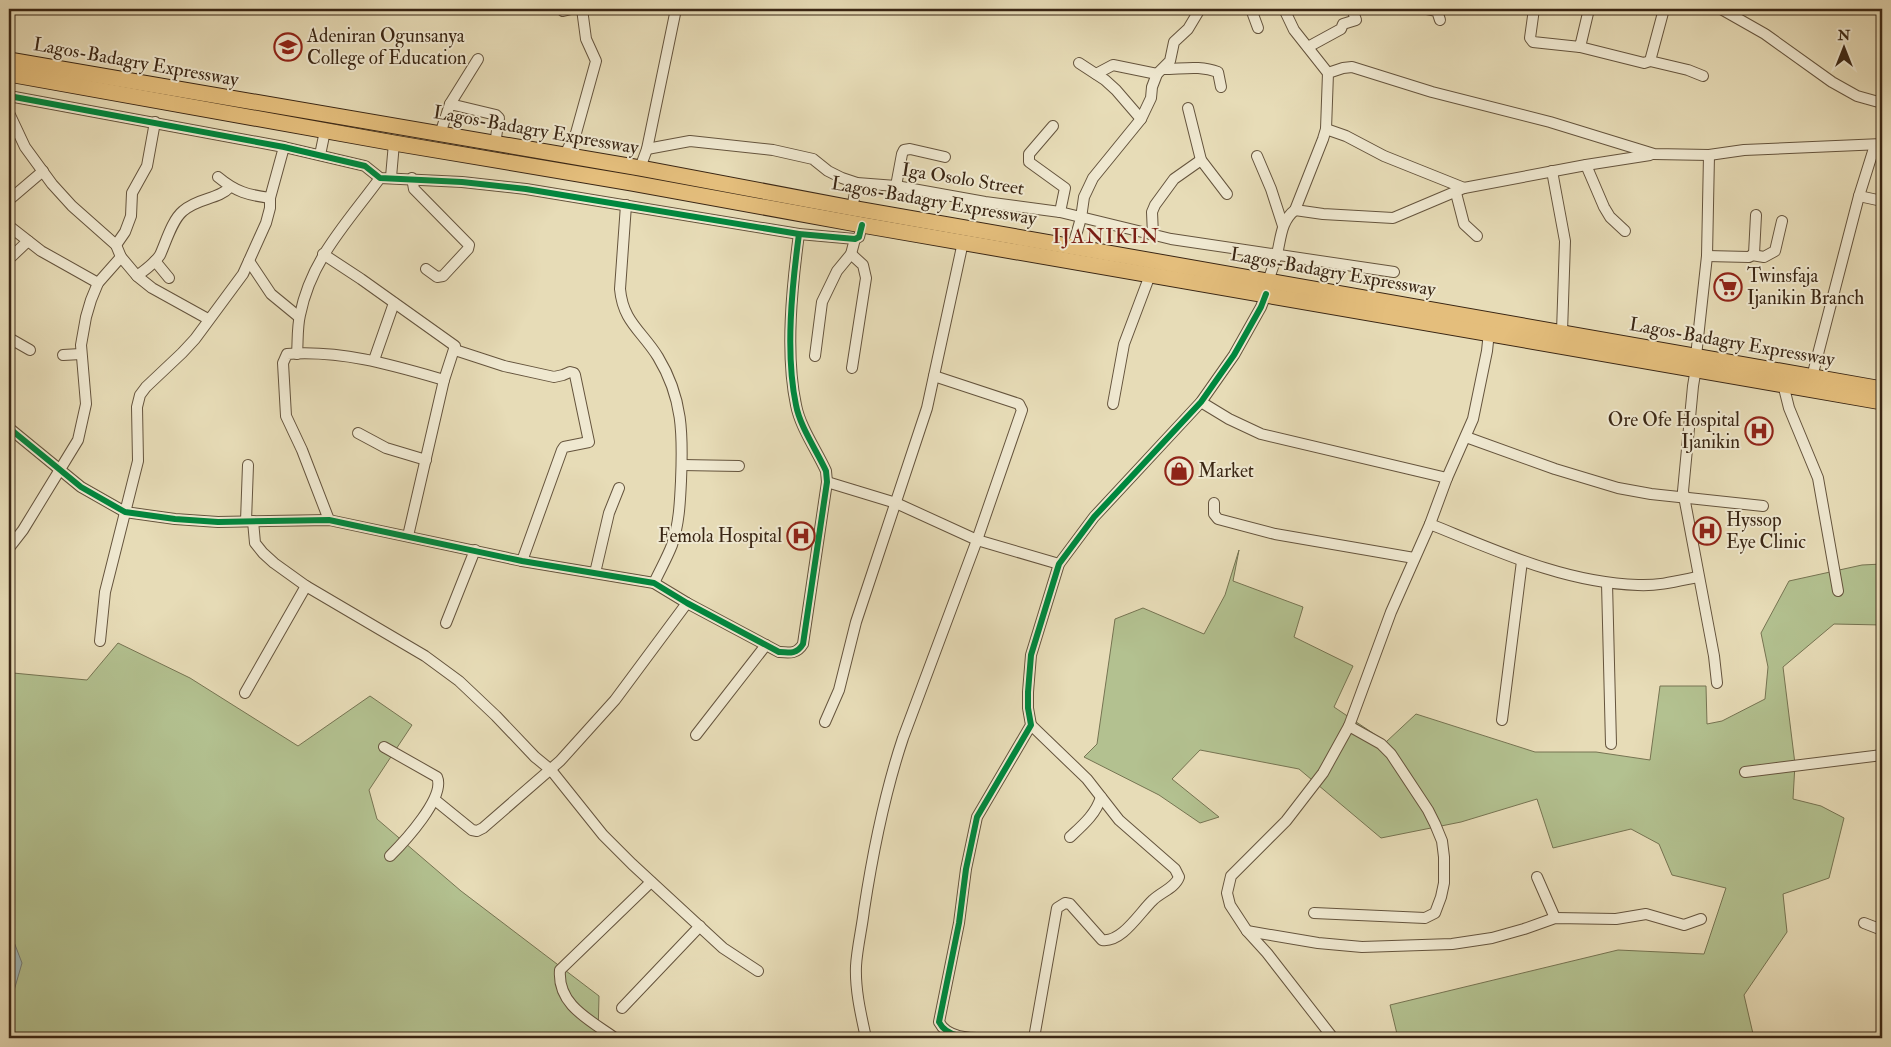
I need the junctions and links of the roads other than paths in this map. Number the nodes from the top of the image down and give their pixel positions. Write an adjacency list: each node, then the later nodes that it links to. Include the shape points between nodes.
1 (582, 9): 46 (street, via 586,39 596,61 576,133)
2 (676, 9): 42 (street)
3 (1200, 9): 21 (street, via 1174,42 1170,61)
4 (1251, 9): 14 (street)
5 (1284, 9): 15 (street, via 1294,30)
6 (1352, 9): 15 (street, via 1356,20 1343,24 1341,29)
7 (1427, 9): 13 (street, via 1437,11)
8 (1534, 9): 16 (street, via 1530,38 1533,42)
9 (1589, 9): 16 (street)
10 (1664, 9): 19 (street)
11 (1721, 9): 12 (street)
12 (1734, 12): 28 (street, via 1832,82 1857,96)
13 (1440, 20)
14 (1258, 28)
15 (1308, 47): 24 (street)
16 (1580, 47): 19 (street, via 1644,63)
17 (9, 60): 37 (highway, Lagos-Badagry Expressway)
18 (478, 60): 29 (street)
19 (1650, 61): 25 (street)
20 (1079, 63): 23 (street)
21 (1160, 71): 23 (street, via 1113,65); 26 (street, via 1202,67 1218,72); 32 (street)
22 (9, 74): 36 (highway, Lagos-Badagry Expressway)
23 (1096, 74): 32 (street, via 1116,90)
24 (1328, 74): 35 (street); 43 (street, via 1352,67)
25 (1704, 76)
26 (1221, 87)
27 (9, 96): 33 (street)
28 (1882, 102)
29 (450, 104): 37 (street); 39 (street, via 496,115 499,118)
30 (1188, 108): 49 (street)
31 (9, 113): 52 (street, via 25,147)
32 (1141, 119): 72 (street, via 1093,178 1084,197)
33 (155, 122): 41 (street); 84 (street, via 147,166 132,193 131,216)
34 (1053, 126): 70 (street, via 1029,154 1029,162 1065,188)
35 (1326, 128): 61 (street); 69 (street)
36 (325, 131): 38 (highway, Lagos-Badagry Expressway); 44 (street)
37 (440, 134): 39 (highway, Lagos-Badagry Expressway)
38 (394, 143): 56 (street); 74 (highway, Lagos-Badagry Expressway)
39 (495, 144): 46 (highway, Lagos-Badagry Expressway)
40 (1879, 145): 45 (street, via 1744,150); 63 (street)
41 (284, 147): 44 (street); 64 (street)
42 (648, 149): 51 (street); 58 (street, Iga Osolo Street, via 690,141 773,150 813,160 835,174)
43 (1654, 154): 45 (street); 50 (street)
44 (320, 155): 55 (street, via 365,166)
45 (1709, 155): 90 (street)
46 (564, 156): 51 (highway, Lagos-Badagry Expressway)
47 (1257, 156): 76 (street)
48 (946, 157): 59 (street, via 904,150)
49 (1201, 160): 62 (street); 79 (street, via 1174,179 1155,206 1152,212)
50 (1586, 164): 53 (street); 77 (street, via 1604,207)
51 (640, 168): 68 (highway, Lagos-Badagry Expressway)
52 (42, 171): 65 (street); 84 (street, via 72,206)
53 (1552, 171): 61 (street); 106 (street, via 1565,241)
54 (218, 178): 60 (street)
55 (380, 178): 56 (street); 86 (street)
56 (391, 178): 57 (street)
57 (412, 178): 67 (street, via 526,189); 95 (street, via 414,189 469,245 468,250 442,276 437,277)
58 (858, 182): 59 (street, Iga Osolo Street); 68 (street)
59 (896, 186): 70 (street, Iga Osolo Street)
60 (230, 187): 64 (street, via 246,195); 93 (street, via 219,196 201,200 183,211)
61 (1460, 190): 69 (street, via 1393,218); 80 (street, via 1464,224)
62 (1227, 194)
63 (1859, 196): 66 (street); 118 (street)
64 (270, 198): 94 (street, via 266,223)
65 (9, 200)
66 (1882, 201)
67 (626, 206): 78 (street); 130 (street, via 621,302 626,316 668,375 682,426)
68 (852, 208): 85 (highway, Lagos-Badagry Expressway)
69 (1295, 210): 76 (street)
70 (1060, 212): 72 (street, Iga Osolo Street)
71 (1756, 215): 88 (street)
72 (1081, 218): 79 (street, Iga Osolo Street); 85 (street)
73 (1782, 221): 88 (street, via 1775,251 1764,257)
74 (862, 225): 81 (street, via 859,238); 83 (highway, Lagos-Badagry Expressway)
75 (9, 226): 82 (street)
76 (1283, 226): 89 (street)
77 (1625, 231)
78 (799, 234): 81 (street); 134 (street, via 791,347 793,385 798,411 826,472)
79 (1153, 235): 89 (street, Iga Osolo Street)
80 (1477, 236)
81 (854, 239): 87 (street)
82 (28, 240): 92 (street); 100 (street, via 41,251)
83 (963, 242): 97 (highway, Lagos-Badagry Expressway); 117 (street)
84 (116, 246): 91 (street)
85 (1073, 246): 101 (highway, Lagos-Badagry Expressway)
86 (323, 254): 102 (street); 103 (street, via 306,291)
87 (851, 254): 113 (street, via 837,271 822,302); 116 (street, via 863,265 866,278)
88 (1752, 255): 90 (street)
89 (1277, 256): 96 (street, Iga Osolo Street); 101 (street)
90 (1707, 256): 115 (street)
91 (121, 257): 98 (street); 100 (street)
92 (9, 258)
93 (155, 261): 98 (street); 99 (street)
94 (249, 261): 103 (street, via 271,294); 104 (street, via 237,284)
95 (426, 269)
96 (1394, 272)
97 (1150, 275): 101 (highway, Lagos-Badagry Expressway); 124 (street, via 1124,344)
98 (137, 276): 104 (street)
99 (169, 278)
100 (98, 283): 110 (street, via 86,317)
101 (1267, 287): 105 (highway, Lagos-Badagry Expressway); 106 (highway, Lagos-Badagry Expressway); 122 (street, via 1234,355)
102 (394, 304): 109 (street, via 455,346); 114 (street)
103 (299, 317): 111 (street)
104 (208, 319): 140 (street, via 182,353 140,395 137,407 138,461)
105 (1489, 332): 115 (highway, Lagos-Badagry Expressway); 127 (street, via 1473,419)
106 (1562, 332): 115 (highway, Lagos-Badagry Expressway)
107 (9, 338): 108 (street)
108 (30, 350)
109 (455, 350): 119 (street); 149 (street, via 504,366 554,376 570,372 576,375 589,442 562,450)
110 (82, 354): 112 (street); 132 (street, via 86,404 81,431)
111 (296, 354): 114 (street, via 323,353); 141 (street, via 287,354 283,364 285,410)
112 (63, 355)
113 (815, 356)
114 (374, 360): 119 (street)
115 (1696, 362): 118 (highway, Lagos-Badagry Expressway); 120 (highway, Lagos-Badagry Expressway); 136 (street, via 1682,483)
116 (852, 368)
117 (934, 376): 137 (street); 145 (street, via 1022,407)
118 (1812, 377): 121 (highway, Lagos-Badagry Expressway)
119 (444, 380): 128 (street)
120 (1783, 384): 123 (highway, Lagos-Badagry Expressway); 157 (street, via 1789,408 1818,478)
121 (1882, 389)
122 (1202, 402): 133 (street, via 1228,419 1261,434); 151 (street, via 1094,517)
123 (1882, 402)
124 (1113, 404)
125 (9, 428): 132 (street)
126 (358, 433): 128 (street, via 386,448)
127 (1466, 437): 133 (street); 136 (street, via 1618,488)
128 (426, 460): 144 (street)
129 (248, 465): 142 (street)
130 (682, 465): 131 (street); 154 (street, via 676,530)
131 (739, 466)
132 (58, 469): 140 (street, via 94,496); 146 (street)
133 (1447, 478): 143 (street)
134 (827, 482): 137 (street); 161 (street, via 803,644 800,650 792,653 779,652)
135 (619, 488): 152 (street, via 609,514)
136 (1684, 496): 139 (street); 153 (street)
137 (896, 503): 145 (street); 165 (street, via 856,622 839,690)
138 (1214, 504): 148 (street, via 1214,514 1218,519 1275,534)
139 (1763, 506)
140 (124, 512): 142 (street, via 175,519); 160 (street, via 106,592)
141 (329, 520): 142 (street); 144 (street)
142 (250, 521): 156 (street, via 256,543 263,553)
143 (1430, 524): 148 (street); 150 (street)
144 (408, 536): 147 (street)
145 (977, 540): 151 (street); 190 (street, via 892,771 877,834 856,966)
146 (9, 548)
147 (474, 550): 149 (street); 159 (street)
148 (1414, 558): 167 (street)
149 (522, 561): 152 (street)
150 (1522, 561): 155 (street); 164 (street)
151 (1059, 564): 166 (street, via 1031,655 1028,692)
152 (595, 573): 154 (street)
153 (1698, 576): 155 (street, via 1669,583); 162 (street)
154 (654, 583): 158 (street)
155 (1607, 583): 169 (street)
156 (306, 586): 163 (street); 172 (street, via 443,668)
157 (1838, 591)
158 (687, 603): 161 (street); 172 (street, via 615,700)
159 (446, 622)
160 (100, 641)
161 (766, 645): 168 (street)
162 (1717, 683)
163 (245, 694)
164 (1502, 720)
165 (825, 722)
166 (1031, 726): 174 (street, via 1087,779); 191 (street, via 977,816 966,869 939,1022 948,1033)
167 (1349, 726): 180 (street, via 1381,744 1391,754 1428,810 1442,841 1444,883 1435,913 1425,918); 186 (street, via 1324,773 1286,821 1231,876 1228,899)
168 (696, 735)
169 (1611, 744)
170 (384, 747): 175 (street, via 437,777 439,786)
171 (1882, 755): 173 (street)
172 (551, 770): 175 (street, via 477,831); 179 (street, via 603,835)
173 (1744, 772)
174 (1101, 797): 176 (street, via 1089,820); 193 (street, via 1119,820 1178,872 1179,879 1153,899 1129,927 1110,940 1102,940 1070,904 1057,908)
175 (434, 800): 177 (street)
176 (1070, 837)
177 (390, 856)
178 (1538, 877): 181 (street)
179 (651, 882): 184 (street); 189 (street, via 560,970 560,988 566,999)
180 (1314, 913)
181 (1555, 918): 182 (street, via 1616,919 1646,914 1684,925); 186 (street, via 1492,938 1452,944 1362,948)
182 (1701, 919)
183 (1864, 923): 185 (street)
184 (700, 926): 187 (street, via 723,948); 188 (street)
185 (1882, 930)
186 (1247, 931): 194 (street)
187 (758, 971)
188 (622, 1008)
189 (615, 1038)
190 (866, 1038)
191 (970, 1038): 192 (street)
192 (985, 1038)
193 (1034, 1038)
194 (1333, 1038)

